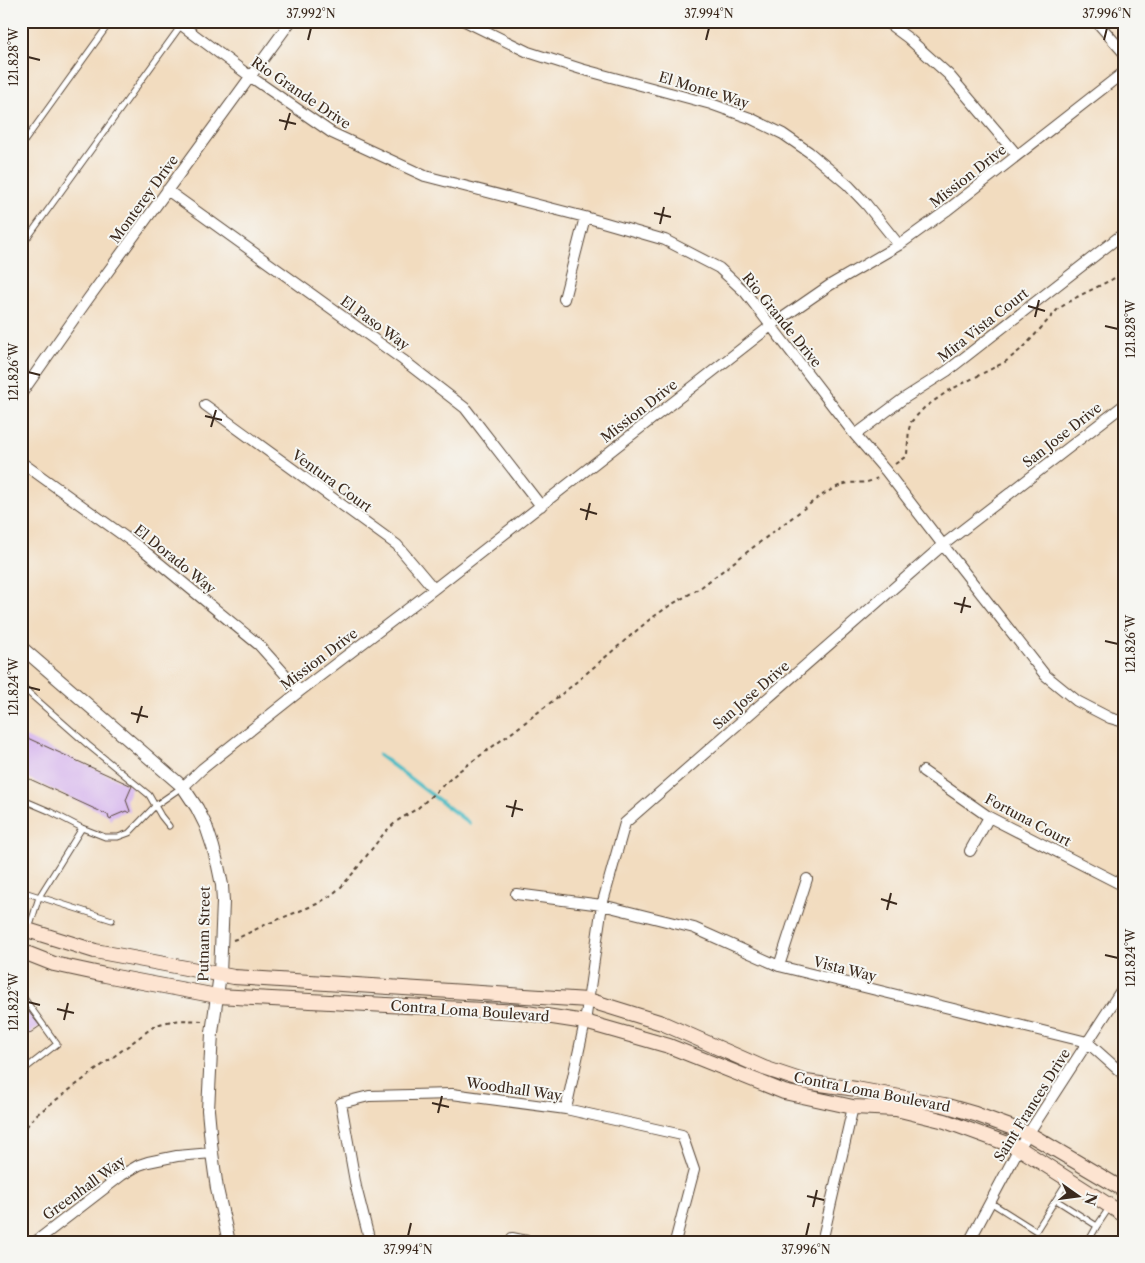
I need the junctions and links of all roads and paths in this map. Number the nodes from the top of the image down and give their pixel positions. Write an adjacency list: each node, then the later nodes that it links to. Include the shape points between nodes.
1 (111, 21): 10 (lane)
2 (291, 21): 9 (street, Monterey Drive)
3 (465, 21): 15 (street, El Monte Way, via 528,52 711,104 783,134 848,185)
4 (885, 21): 11 (street, via 949,75)
5 (1096, 21): 7 (street)
6 (180, 22): 9 (street, Rio Grande Drive); 16 (lane)
7 (1124, 53)
8 (1124, 72): 11 (street, Mission Drive)
9 (251, 76): 12 (street, Monterey Drive); 13 (street, Rio Grande Drive, via 332,133 425,176)
10 (21, 146)
11 (1017, 155): 15 (street, Mission Drive)
12 (167, 190): 20 (street, Monterey Drive); 26 (street, El Paso Way, via 465,408)
13 (585, 218): 18 (street); 19 (street, Rio Grande Drive, via 665,240 719,268 745,292)
14 (1124, 233): 23 (street, Mira Vista Court, via 947,371)
15 (899, 245): 19 (street, Mission Drive, via 830,285)
16 (21, 247)
17 (1124, 272): 25 (path, via 1058,309 1024,347 1004,362 948,391 924,408 911,422 907,454)
18 (564, 299)
19 (772, 325): 23 (street, Rio Grande Drive); 26 (street, Mission Drive)
20 (21, 394)
21 (205, 405): 28 (street, Ventura Court, via 396,545)
22 (1124, 406): 27 (street, San Jose Drive)
23 (855, 435): 25 (street, Rio Grande Drive)
24 (21, 462): 31 (street, El Dorado Way, via 142,549 259,645)
25 (886, 471): 27 (street, Rio Grande Drive); 49 (path, via 869,482 850,483 819,497 700,588 649,620 514,731 459,771 418,808 397,821 330,896 236,940)
26 (541, 506): 28 (street, Mission Drive)
27 (943, 545): 32 (street, Rio Grande Drive, via 1045,674 1077,701); 46 (street, San Jose Drive, via 625,823)
28 (434, 589): 31 (street, Mission Drive)
29 (21, 647): 34 (street, Putnam Street)
30 (21, 686): 36 (lane, via 150,795)
31 (300, 691): 34 (street, Mission Drive)
32 (1124, 722)
33 (924, 771): 37 (street, Fortuna Court)
34 (183, 787): 36 (lane); 49 (street, Putnam Street, via 197,808 214,847 222,885)
35 (21, 799): 39 (lane)
36 (156, 805): 38 (lane); 39 (lane, via 129,833 118,837 105,837)
37 (989, 817): 40 (street); 42 (street, Fortuna Court)
38 (169, 826)
39 (82, 828): 45 (lane)
40 (970, 851)
41 (807, 879): 51 (street)
42 (1124, 886)
43 (21, 891): 45 (lane)
44 (516, 894): 46 (street, Vista Way)
45 (39, 897): 47 (lane); 48 (lane)
46 (602, 905): 51 (street, Vista Way, via 694,928); 57 (street, San Jose Drive)
47 (112, 920)
48 (25, 929): 53 (main road, Contra Loma Boulevard, via 95,951)
49 (221, 942): 53 (street, Putnam Street)
50 (24, 952): 52 (lane); 56 (main road, Contra Loma Boulevard, via 54,964 106,976)
51 (779, 966): 60 (street, Vista Way)
52 (21, 970)
53 (220, 974): 56 (street, Putnam Street); 57 (main road, Contra Loma Boulevard)
54 (1124, 986): 60 (street, Saint Frances Drive)
55 (21, 994): 61 (lane, via 57,1044)
56 (217, 996): 58 (street, Putnam Street); 59 (main road, Contra Loma Boulevard, via 520,1012)
57 (588, 1000): 59 (street, San Jose Drive); 63 (main road, Contra Loma Boulevard, via 662,1023 764,1068 806,1082)
58 (214, 1022): 66 (path, via 170,1021 153,1027 36,1115); 69 (street, Putnam Street, via 208,1110)
59 (585, 1022): 64 (main road, Contra Loma Boulevard, via 669,1046 784,1092); 65 (street, San Jose Drive)
60 (1087, 1042): 62 (street); 67 (street, Saint Frances Drive)
61 (21, 1072)
62 (1124, 1075)
63 (856, 1089): 64 (street); 67 (main road, Contra Loma Boulevard, via 944,1104)
64 (854, 1107): 68 (main road, Contra Loma Boulevard, via 896,1109 945,1121); 83 (street)
65 (566, 1109): 80 (street, Woodhall Way, via 452,1094 369,1096 341,1103); 82 (street, Woodhall Way, via 682,1135 694,1170)
66 (21, 1133)
67 (1029, 1134): 68 (street, Saint Frances Drive); 71 (main road, Contra Loma Boulevard)
68 (1019, 1148): 70 (main road, Contra Loma Boulevard); 73 (street, Saint Frances Drive)
69 (212, 1153): 78 (street, Greenhall Way, via 177,1156 139,1165); 79 (street, Putnam Street)
70 (1069, 1179): 72 (lane); 74 (main road, Contra Loma Boulevard)
71 (1124, 1190)
72 (1056, 1200): 73 (lane, via 1036,1231); 76 (lane)
73 (990, 1202): 84 (street, Saint Frances Drive)
74 (1110, 1206): 75 (main road, Contra Loma Boulevard); 76 (lane)
75 (1124, 1215)
76 (1097, 1226): 85 (lane)
77 (512, 1238): 81 (street)
78 (35, 1242)
79 (229, 1242)
80 (370, 1242)
81 (532, 1242)
82 (675, 1242)
83 (822, 1242)
84 (969, 1242)
85 (1088, 1242)

